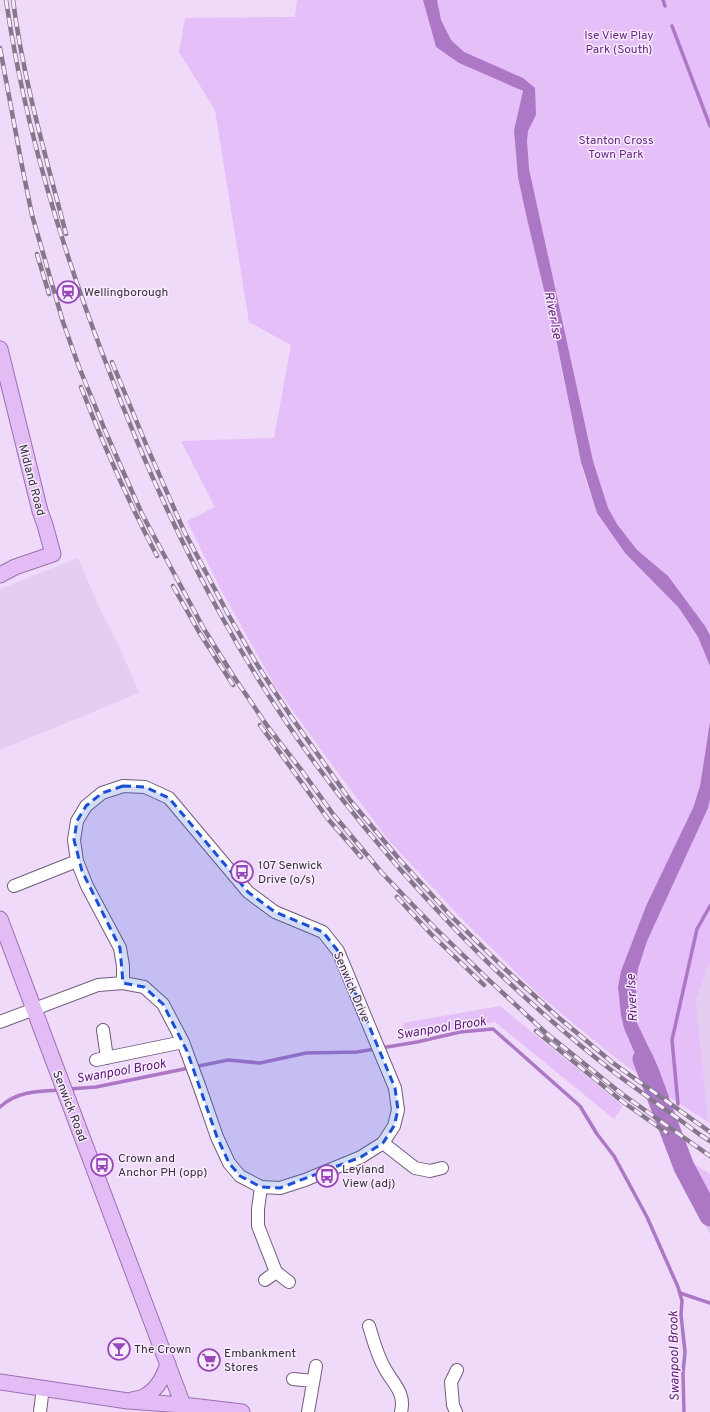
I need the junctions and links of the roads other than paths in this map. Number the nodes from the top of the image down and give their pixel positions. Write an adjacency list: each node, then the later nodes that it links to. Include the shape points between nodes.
1 (0, 349): 2 (main road, Midland Road, via 53,554)
2 (0, 575)
3 (77, 861): 4 (street); 6 (street, Senwick Drive, via 87,886 120,948); 11 (street, Senwick Drive, via 74,840 77,821 86,806 102,793 123,786 145,787 169,798 248,892 275,912 323,932 338,951 395,1088 398,1110 394,1126)
4 (14, 886)
5 (0, 919): 7 (main road, Senwick Road)
6 (123, 983): 7 (street, Senwick Drive, via 98,985); 10 (street, Senwick Drive, via 144,987 163,1004)
7 (35, 1010): 8 (street, Senwick Drive); 18 (main road, Senwick Road)
8 (0, 1022)
9 (103, 1030): 10 (street, via 102,1059)
10 (185, 1047): 13 (street, Senwick Drive, via 229,1164 240,1176)
11 (383, 1143): 12 (street, via 416,1168 430,1171); 13 (street, Senwick Drive, via 361,1157 305,1180 280,1188)
12 (442, 1168)
13 (261, 1187): 14 (street, via 258,1226)
14 (276, 1272): 15 (street); 16 (street)
15 (265, 1280)
16 (289, 1282)
17 (369, 1326): 30 (street, via 383,1367 398,1388 403,1404)
18 (168, 1364): 25 (main road, via 163,1378 155,1388 146,1396); 26 (main road, Senwick Road)
19 (316, 1366): 23 (street)
20 (457, 1370): 31 (street, via 450,1382)
21 (293, 1379): 23 (street)
22 (0, 1382): 24 (main road)
23 (313, 1382): 29 (street)
24 (43, 1387): 25 (main road); 27 (street)
25 (128, 1401): 26 (main road)
26 (183, 1408): 28 (main road)
27 (40, 1412)
28 (242, 1412)
29 (308, 1412)
30 (401, 1412)
31 (456, 1412)

